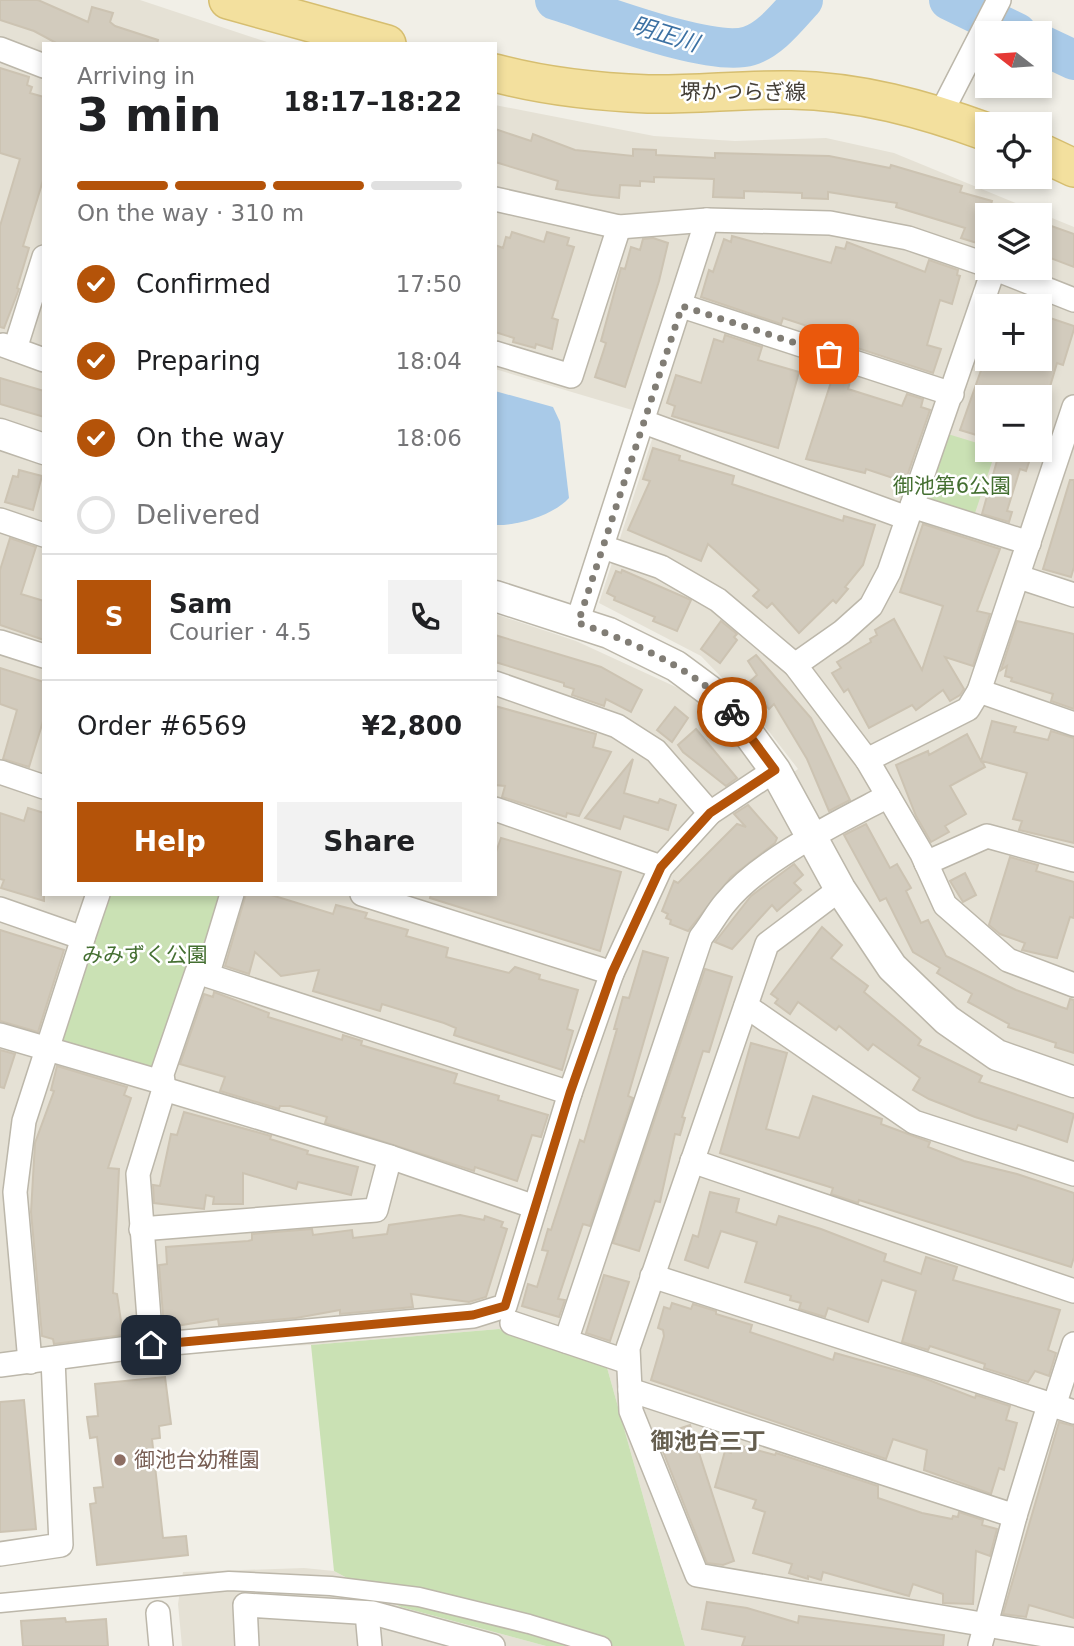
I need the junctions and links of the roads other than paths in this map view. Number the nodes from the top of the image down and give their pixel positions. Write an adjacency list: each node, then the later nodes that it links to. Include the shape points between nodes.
1 (228, 0): 3 (main road)
2 (999, 0): 7 (street)
3 (380, 42)
4 (0, 49): 5 (street)
5 (42, 65)
6 (497, 73): 7 (main road, 堺かつらぎ線, via 647,94 792,90 862,96)
7 (940, 115): 8 (main road, 堺かつらぎ線)
8 (975, 128)
9 (1052, 158): 10 (main road)
10 (1074, 168)
11 (497, 199): 13 (street)
12 (707, 220): 13 (street); 14 (street, via 830,223 908,238); 19 (street)
13 (619, 227): 21 (street, via 571,376)
14 (975, 261)
15 (42, 262): 20 (street)
16 (990, 280): 23 (street)
17 (1024, 280): 18 (street)
18 (1074, 300)
19 (682, 306): 23 (street); 25 (street)
20 (7, 347): 22 (street)
21 (497, 354)
22 (42, 359)
23 (952, 394): 29 (street)
24 (1074, 407): 28 (street)
25 (644, 422): 29 (street); 33 (street)
26 (0, 434): 27 (street)
27 (42, 448)
28 (1065, 468): 32 (street)
29 (910, 512): 32 (street); 40 (street, via 889,572 871,606)
30 (0, 520): 31 (street)
31 (42, 534)
32 (1029, 543): 34 (street)
33 (603, 547): 37 (street); 40 (street, via 661,567 718,600)
34 (1019, 577): 35 (street); 42 (street)
35 (1074, 595)
36 (497, 597): 37 (street)
37 (578, 623): 45 (street, via 676,666 726,703)
38 (0, 642): 39 (street)
39 (42, 655)
40 (794, 665): 44 (street)
41 (497, 684): 50 (street, via 617,726 656,751)
42 (979, 691): 43 (street); 44 (street, via 968,709)
43 (1074, 724)
44 (867, 760): 48 (street)
45 (775, 770): 50 (street); 51 (street)
46 (0, 772): 47 (street)
47 (42, 786)
48 (888, 796): 51 (street); 53 (street)
49 (497, 810): 54 (street)
50 (710, 813): 54 (street)
51 (812, 838): 55 (street); 78 (street, via 726,901 701,937)
52 (1074, 860): 53 (street, via 987,836)
53 (926, 863): 63 (street, via 945,905 1008,960)
54 (661, 867): 62 (street)
55 (840, 889): 64 (street, via 767,944); 67 (street, via 892,967 947,1020 997,1055)
56 (97, 896): 60 (street)
57 (231, 896): 61 (street)
58 (368, 896): 62 (street)
59 (0, 909): 60 (street)
60 (83, 938): 66 (street)
61 (208, 973): 68 (street, via 197,972); 69 (street)
62 (612, 973): 69 (street)
63 (1074, 985)
64 (746, 1006): 71 (street); 72 (street, via 914,1122)
65 (0, 1035): 66 (street)
66 (49, 1048): 68 (street); 81 (street, via 24,1121 15,1192)
67 (1074, 1082)
68 (163, 1085): 70 (street); 74 (street, via 138,1174)
69 (570, 1093): 73 (street)
70 (390, 1157): 73 (street); 74 (street, via 376,1210)
71 (692, 1161): 75 (street); 76 (street)
72 (1074, 1174)
73 (535, 1207): 80 (street, via 505,1306 473,1315)
74 (141, 1229): 80 (street)
75 (652, 1276): 82 (street, via 628,1348); 85 (street)
76 (1074, 1291)
77 (512, 1323): 78 (street)
78 (566, 1341): 82 (street)
79 (1074, 1344): 85 (street)
80 (151, 1345): 81 (street)
81 (42, 1361): 83 (street); 87 (street, via 61,1545)
82 (628, 1362): 84 (street)
83 (0, 1365)
84 (630, 1390): 86 (street); 91 (street, via 631,1411 697,1575)
85 (1059, 1408): 86 (street)
86 (1016, 1516): 91 (street)
87 (0, 1554)
88 (0, 1603): 97 (street, via 229,1581 331,1586 419,1597)
89 (158, 1613): 93 (street)
90 (367, 1613): 94 (street, via 245,1605); 95 (street); 96 (street)
91 (981, 1635): 92 (street)
92 (1074, 1640)
93 (161, 1646)
94 (247, 1646)
95 (370, 1646)
96 (493, 1646)
97 (602, 1646)

